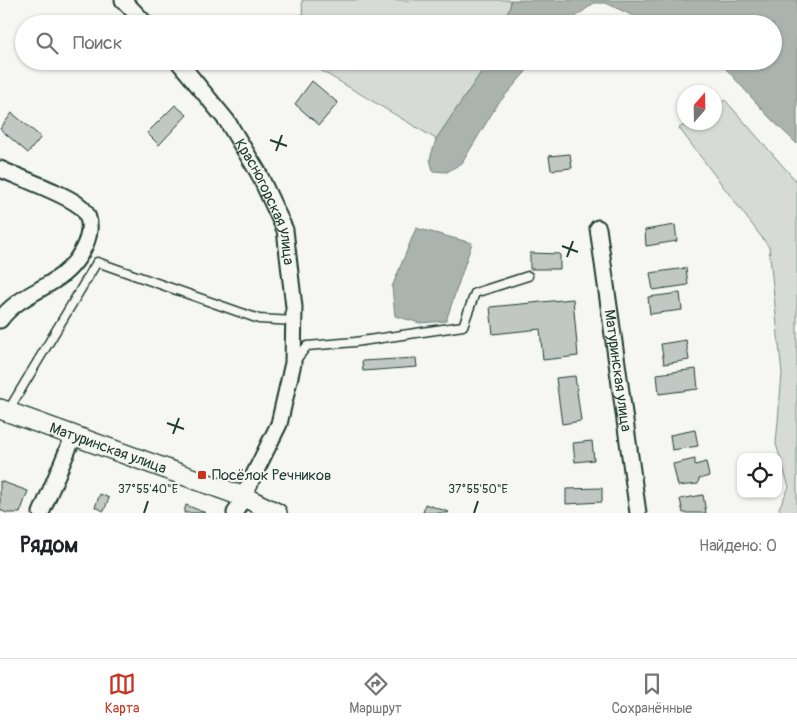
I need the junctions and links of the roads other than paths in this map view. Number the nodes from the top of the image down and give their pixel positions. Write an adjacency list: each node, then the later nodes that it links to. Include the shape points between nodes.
1 (123, 0): 2 (street)
2 (137, 15)
3 (185, 70): 8 (street, Красногорская улица, via 227,121 258,172 284,230)
4 (0, 169): 7 (street, via 73,201 84,210 90,224 82,253 71,268 17,302)
5 (598, 228): 15 (street, Матуринская улица)
6 (528, 276): 9 (lane, via 475,294 462,326 307,346)
7 (0, 320)
8 (294, 321): 9 (street, Красногорская улица); 10 (lane, via 259,319 97,262)
9 (293, 363): 12 (street, via 278,424)
10 (4, 410): 11 (street, Матуринская улица)
11 (74, 435): 12 (street, Матуринская улица); 13 (street)
12 (239, 505): 14 (street, Матуринская улица)
13 (41, 513)
14 (277, 513)
15 (638, 513)

